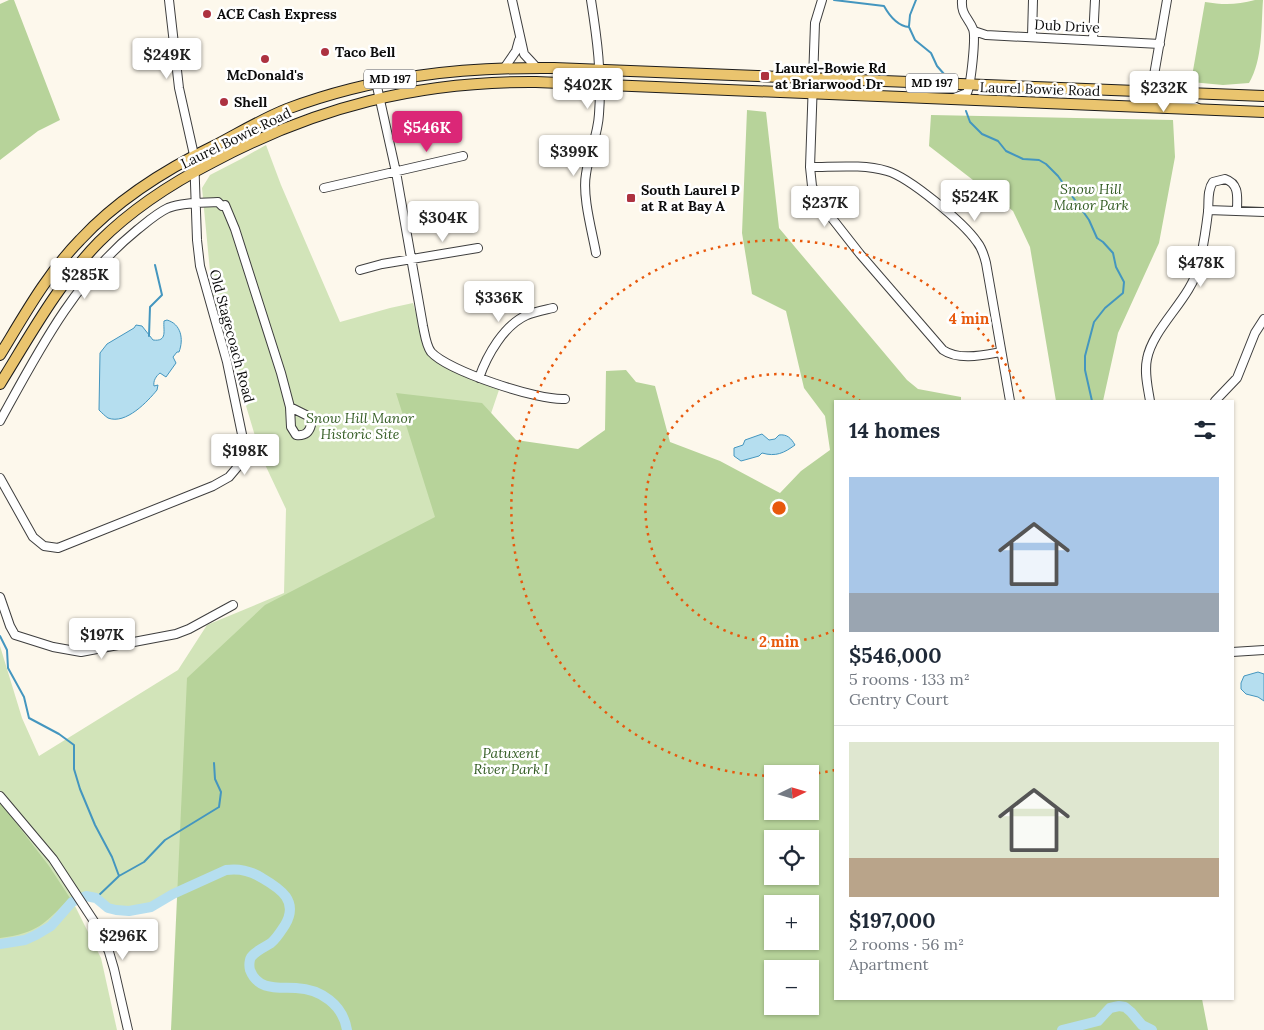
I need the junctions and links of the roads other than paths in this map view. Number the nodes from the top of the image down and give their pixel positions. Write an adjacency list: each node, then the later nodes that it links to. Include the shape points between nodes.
1 (169, 0): 28 (street, Old Stagecoach Road, via 179,88)
2 (512, 0): 11 (street)
3 (591, 0): 16 (street)
4 (822, 0): 17 (street, via 814,23)
5 (962, 0): 9 (street, via 962,10)
6 (1033, 0): 10 (street)
7 (1095, 0): 12 (street)
8 (1167, 0): 13 (street)
9 (974, 30): 10 (street, Dub Drive, via 986,35); 20 (street)
10 (1032, 36): 12 (street, Dub Drive)
11 (519, 38): 14 (street, via 516,51); 15 (street, via 524,54)
12 (1093, 39): 13 (street, Dub Drive)
13 (1160, 44): 21 (street)
14 (505, 67): 15 (main road, Laurel Bowie Road / MD 197); 18 (main road, Laurel Bowie Road / MD 197)
15 (537, 68): 16 (main road, Laurel Bowie Road / MD 197)
16 (600, 70): 17 (main road, Laurel Bowie Road / MD 197); 19 (street)
17 (813, 78): 20 (main road, Laurel Bowie Road / MD 197); 22 (street)
18 (376, 82): 24 (street); 28 (main road, Laurel Bowie Road / MD 197, via 286,110)
19 (600, 84): 22 (main road, Laurel Bowie Road / MD 197); 24 (main road, Laurel Bowie Road / MD 197, via 480,83); 39 (street, via 598,127 585,180)
20 (970, 84): 21 (main road, Laurel Bowie Road / MD 197); 25 (street, via 967,93)
21 (1154, 92): 23 (main road, Laurel Bowie Road / MD 197); 26 (street, via 1156,100 1184,101)
22 (812, 93): 25 (main road, Laurel Bowie Road / MD 197); 30 (street)
23 (1264, 96)
24 (378, 99): 31 (main road, Laurel Bowie Road / MD 197, via 348,105 302,121 253,141); 32 (street)
25 (953, 99): 26 (main road, Laurel Bowie Road / MD 197)
26 (1199, 109): 27 (main road, Laurel Bowie Road / MD 197)
27 (1264, 112)
28 (194, 156): 31 (street, Old Stagecoach Road); 46 (main road, Laurel Bowie Road / MD 197, via 133,194 81,239 46,280)
29 (463, 156): 32 (street)
30 (810, 167): 45 (street, via 812,186 820,203 941,348 960,356); 45 (street, via 874,168 896,174 965,228 977,241 984,256)
31 (196, 171): 34 (street, Old Stagecoach Road); 44 (main road, Laurel Bowie Road / MD 197, via 144,205 99,243 57,292)
32 (396, 172): 33 (street); 40 (street)
33 (324, 188)
34 (196, 203): 54 (street, via 221,203 235,229); 55 (street, via 174,206 162,212 95,269 62,313); 56 (street, Old Stagecoach Road, via 200,266 240,419 244,449 240,464 229,477 213,486 56,548 44,546 33,537)
35 (1208, 210): 36 (street); 36 (street, via 1212,184 1225,179 1236,187); 52 (street, via 1196,274 1149,351 1146,372)
36 (1237, 210): 37 (street)
37 (1264, 212)
38 (478, 248): 40 (street)
39 (596, 253)
40 (412, 260): 41 (street); 48 (street, via 430,350 437,357)
41 (360, 270)
42 (554, 308): 48 (street, via 526,315 508,330 490,354)
43 (1264, 319): 53 (street, via 1254,333 1237,378)
44 (21, 349): 47 (main road, via 11,353); 49 (main road, Laurel Bowie Road / MD 197)
45 (1002, 352): 51 (street)
46 (0, 354)
47 (0, 372)
48 (479, 378): 50 (street, via 554,400)
49 (0, 384)
50 (565, 400)
51 (1010, 400)
52 (1150, 400)
53 (1216, 400)
54 (290, 408)
55 (0, 421)
56 (0, 478)
57 (0, 597): 58 (street, via 16,636 77,652 176,634)
58 (233, 605)
59 (1264, 650): 60 (street)
60 (1234, 652)
61 (0, 796): 62 (street, via 53,859 99,929 109,952)
62 (128, 1030)

